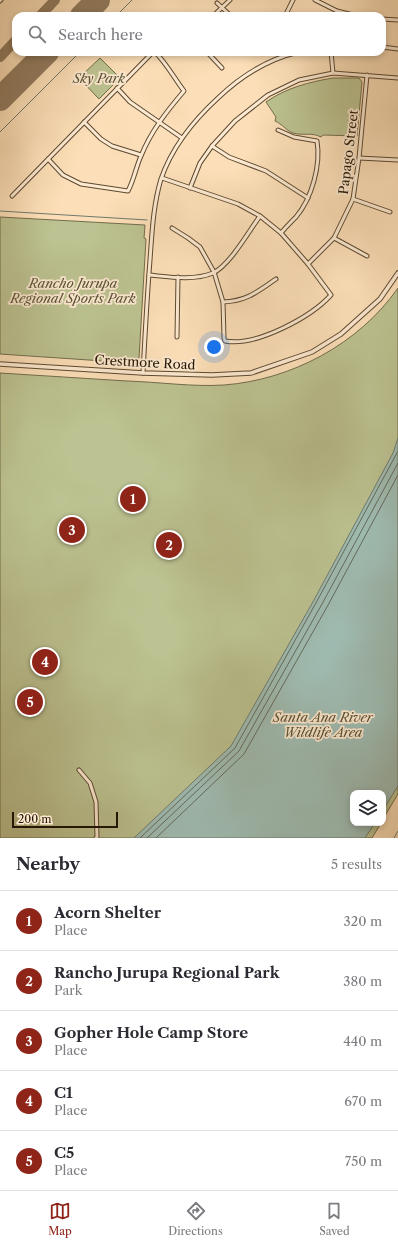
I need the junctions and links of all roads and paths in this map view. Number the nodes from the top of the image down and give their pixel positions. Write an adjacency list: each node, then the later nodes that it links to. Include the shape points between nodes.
1 (230, 0): 5 (street)
2 (293, 0): 9 (street)
3 (315, 0): 6 (street)
4 (217, 3): 5 (street)
5 (222, 8): 7 (street); 8 (street)
6 (337, 11): 10 (street)
7 (218, 12)
8 (226, 12)
9 (287, 12)
10 (341, 12)
11 (386, 19): 12 (street)
12 (398, 20)
13 (386, 48): 14 (street)
14 (398, 49)
15 (150, 56): 24 (street)
16 (158, 56): 26 (street, via 166,63 184,91)
17 (211, 56): 20 (street)
18 (280, 56): 28 (street, via 256,68 228,88 204,110)
19 (331, 56): 21 (street)
20 (222, 68)
21 (333, 73): 22 (street); 29 (street, via 299,80 268,95 235,121)
22 (367, 75): 23 (street); 31 (street, Papago Street)
23 (398, 78)
24 (117, 88): 25 (street); 26 (street, via 130,102)
25 (84, 122): 30 (street, via 112,146); 32 (street)
26 (159, 122): 28 (street); 30 (street)
27 (278, 130): 37 (street, via 294,137 317,140 317,163)
28 (182, 138): 34 (street)
29 (212, 146): 35 (street, via 200,163); 37 (street, via 229,157 266,171)
30 (141, 155): 32 (street, via 128,191 80,184 63,174)
31 (360, 158): 33 (street); 38 (street, Papago Street)
32 (48, 159): 36 (street)
33 (398, 160)
34 (162, 178): 35 (street); 48 (street, via 154,206)
35 (190, 188): 40 (street, via 238,204)
36 (12, 196)
37 (308, 198): 42 (street, via 297,216)
38 (353, 199): 39 (street); 43 (street, Papago Street)
39 (390, 212)
40 (260, 216): 42 (street); 46 (street, via 232,256)
41 (172, 228): 46 (street, via 200,247)
42 (281, 233): 45 (street)
43 (334, 238): 44 (street); 45 (street, Papago Street)
44 (367, 256)
45 (308, 264): 51 (street, via 331,295 302,318 275,332 244,341 225,341)
46 (214, 272): 49 (street, via 197,277); 51 (street)
47 (398, 274): 54 (street, Crestmore Road, via 380,299 342,334 312,352 251,373 212,375)
48 (149, 275): 49 (street); 54 (street)
49 (178, 277): 52 (street)
50 (276, 280): 51 (street, via 252,296)
51 (223, 302)
52 (177, 337)
53 (0, 364): 54 (street, Crestmore Road)
54 (143, 372)
55 (79, 770): 56 (street, via 90,783 96,802)
56 (96, 838)

